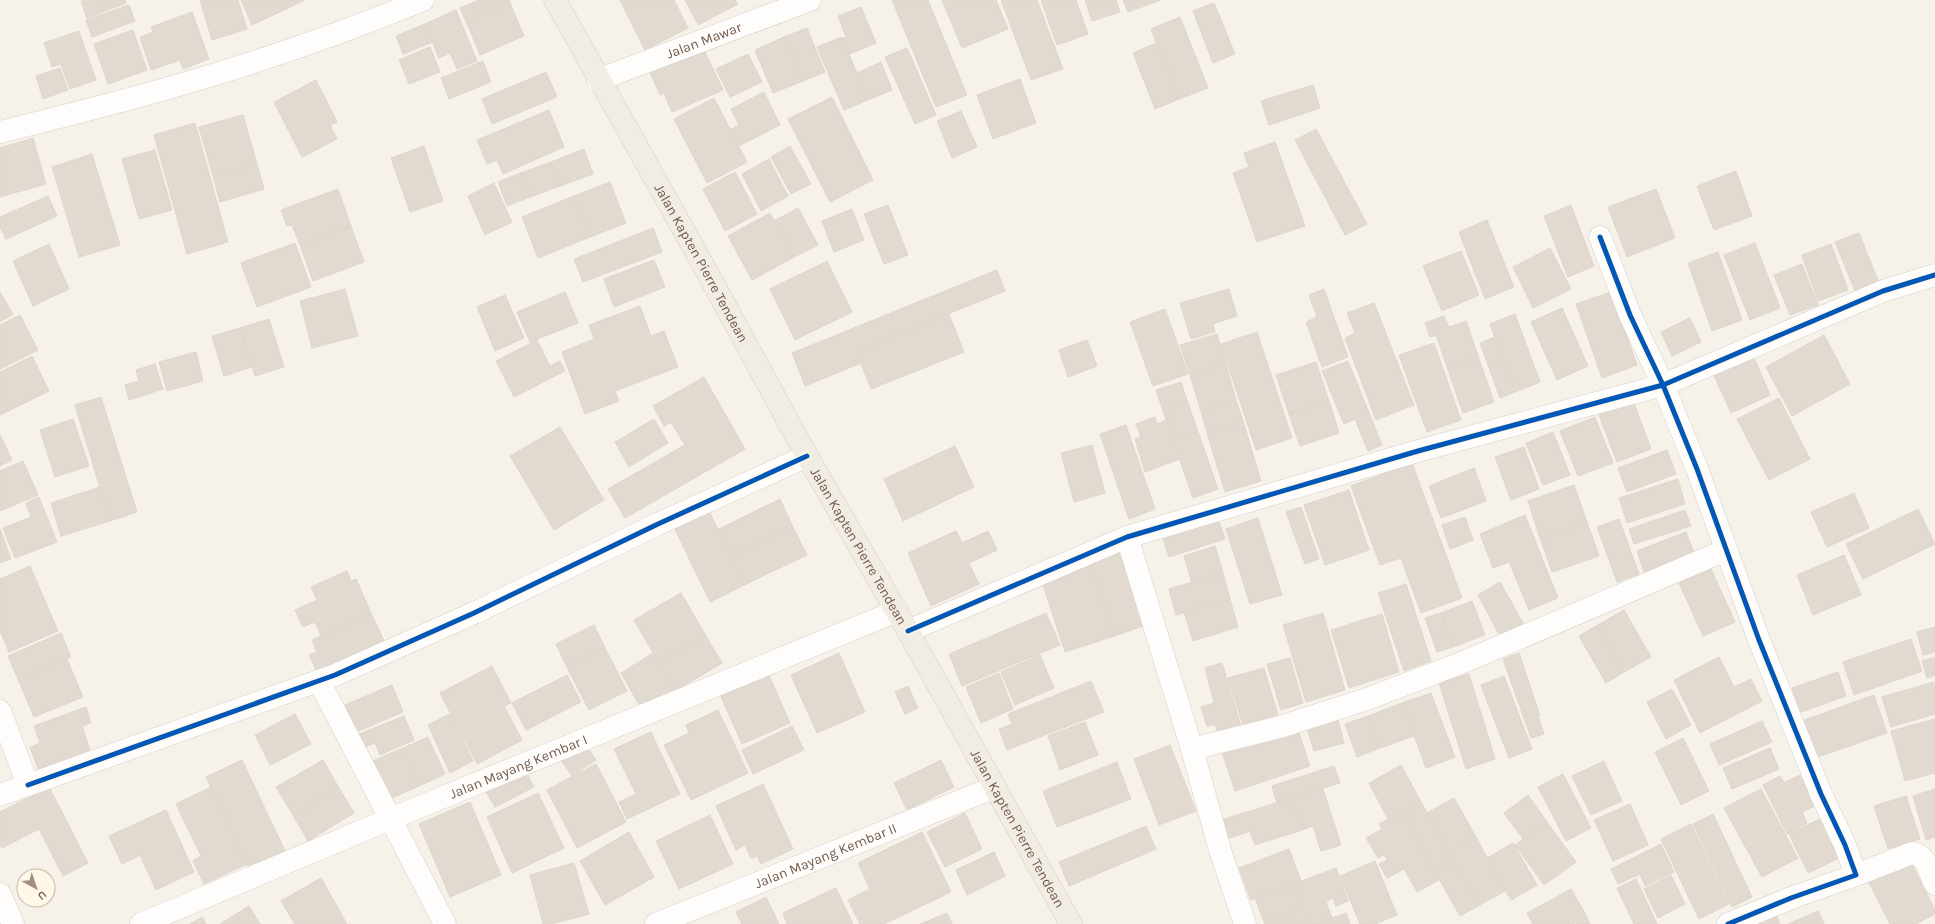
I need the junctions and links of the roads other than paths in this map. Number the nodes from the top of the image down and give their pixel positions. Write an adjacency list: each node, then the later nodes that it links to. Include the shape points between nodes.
1 (423, 0): 5 (street, via 360,25 206,77)
2 (555, 0): 4 (main road, Jalan Kapten Pierre Tendean)
3 (810, 0): 4 (street, Jalan Mawar)
4 (598, 80): 9 (main road, Jalan Kapten Pierre Tendean, via 701,261)
5 (0, 132)
6 (1600, 237): 8 (street, via 1630,315)
7 (1935, 275): 8 (street, via 1883,291)
8 (1663, 385): 10 (street, via 1418,451); 11 (street)
9 (807, 456): 12 (main road, Jalan Kapten Pierre Tendean); 14 (street, via 665,520 474,613)
10 (1127, 537): 13 (street); 16 (street)
11 (1726, 550): 16 (street, via 1461,663 1367,699 1280,727); 21 (street, via 1759,640)
12 (897, 611): 13 (main road, Jalan Kapten Pierre Tendean); 20 (street, Jalan Mayang Kembar I)
13 (908, 631): 18 (main road, Jalan Kapten Pierre Tendean)
14 (319, 681): 17 (street); 20 (street)
15 (0, 711): 17 (street)
16 (1192, 749): 29 (street, via 1220,850)
17 (28, 785): 19 (street)
18 (995, 787): 27 (street, Jalan Mayang Kembar II); 28 (main road, Jalan Kapten Pierre Tendean)
19 (0, 795)
20 (390, 819): 25 (street, Jalan Mayang Kembar I); 26 (street)
21 (1856, 875): 22 (street, via 1912,853 1918,854 1925,861); 30 (street)
22 (1935, 884)
23 (0, 894): 24 (street)
24 (13, 924)
25 (141, 924)
26 (445, 924)
27 (656, 924)
28 (1071, 924)
29 (1245, 924)
30 (1728, 924)

